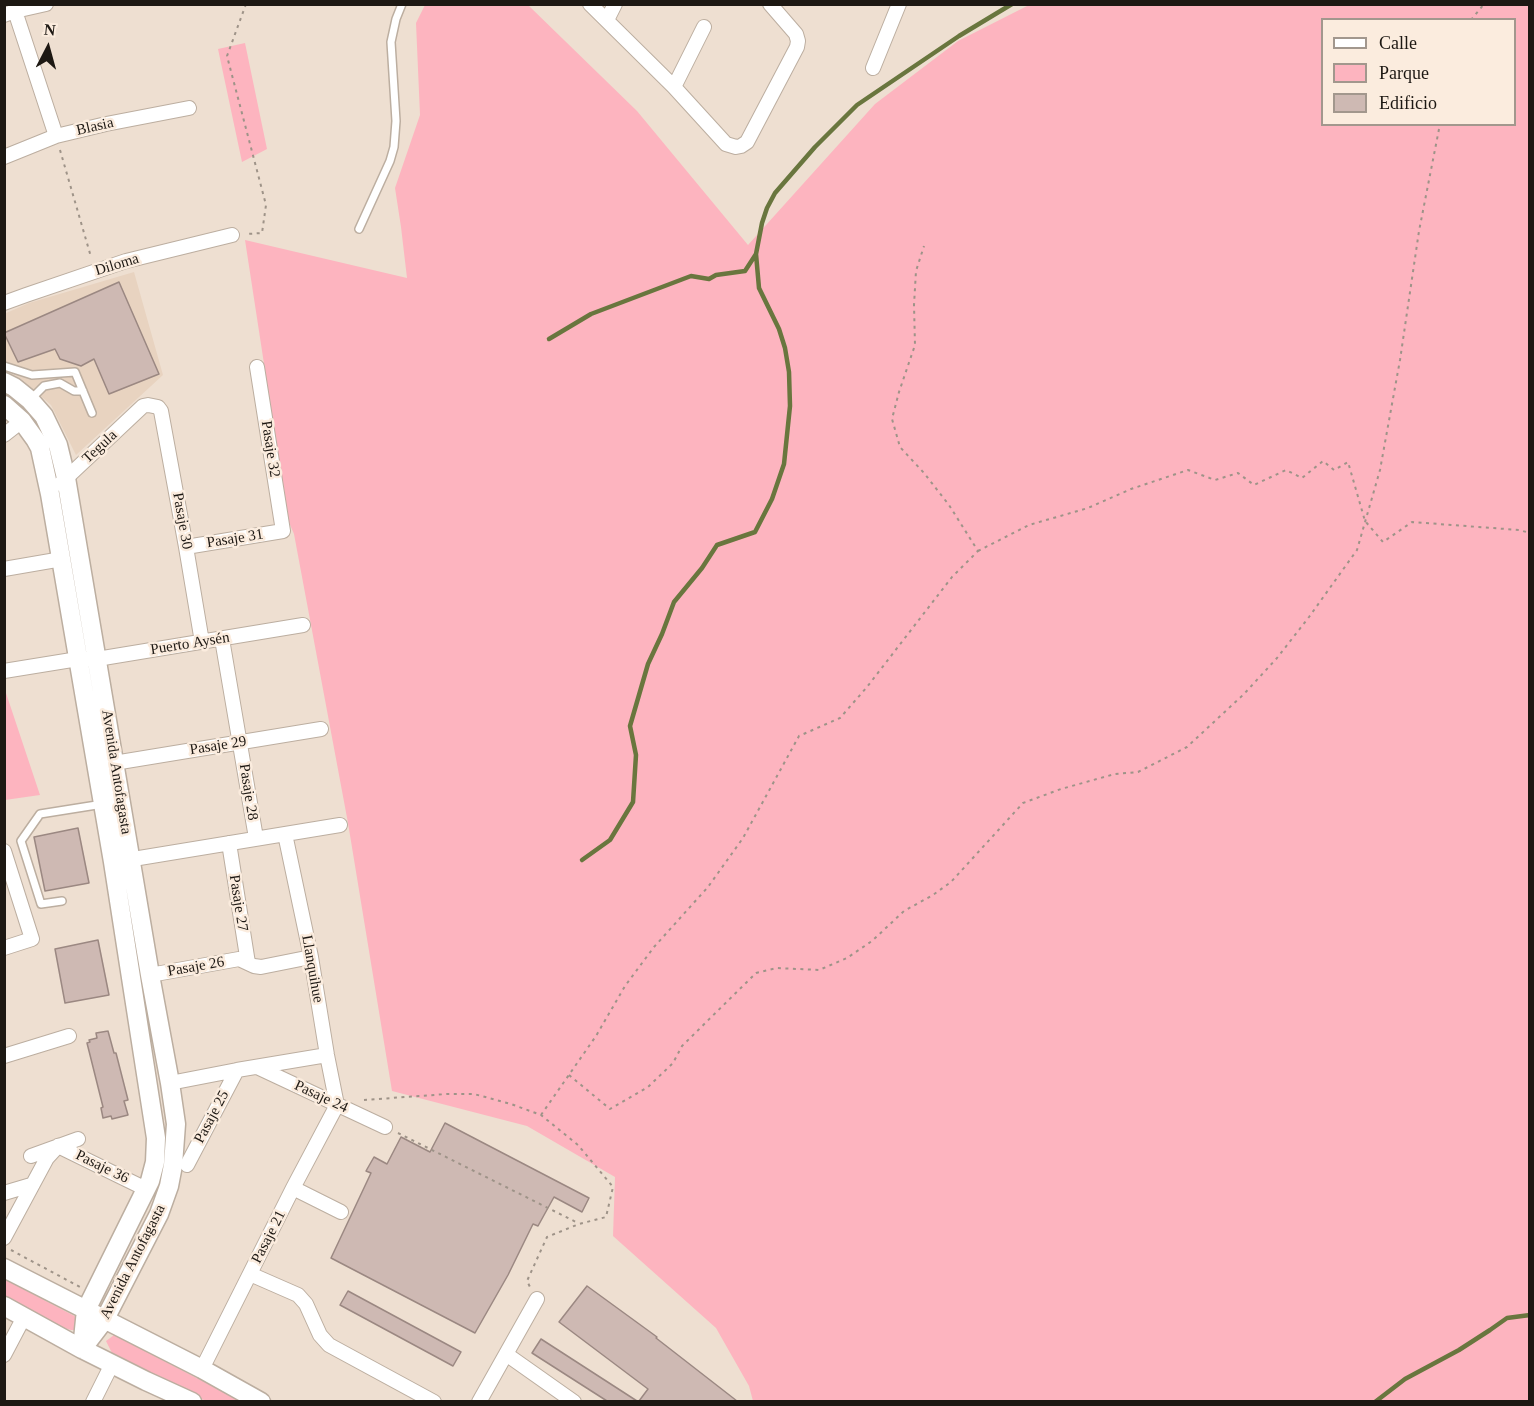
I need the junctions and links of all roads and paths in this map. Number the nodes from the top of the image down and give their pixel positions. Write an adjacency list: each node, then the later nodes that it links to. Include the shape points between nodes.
1 (46, 4): 9 (street)
2 (246, 4): 20 (path, via 227,56 266,205 262,233)
3 (402, 4): 19 (lane, via 391,42 394,147)
4 (590, 4): 11 (street)
5 (615, 4): 11 (street)
6 (770, 4): 14 (street, via 795,34 797,47 745,144 726,144)
7 (899, 4): 13 (street)
8 (1484, 4): 10 (path)
9 (10, 13): 17 (street)
10 (1473, 18)
11 (607, 20): 14 (street)
12 (704, 27): 14 (street)
13 (873, 68)
14 (674, 87)
15 (189, 108): 17 (street, Blasia)
16 (1440, 126): 36 (path, via 1380,470)
17 (56, 136): 18 (street, Blasia); 22 (path)
18 (4, 157)
19 (359, 229)
20 (232, 235): 22 (street, Diloma)
21 (924, 246): 40 (path, via 916,271 915,345 892,419 900,447 949,504)
22 (95, 271): 23 (street, Diloma)
23 (4, 303)
24 (4, 366): 27 (lane, via 33,375 75,372)
25 (257, 367): 37 (street, Pasaje 32)
26 (4, 382): 28 (street, Avenida Antofagasta)
27 (83, 391): 28 (lane, via 60,383 44,386); 31 (lane)
28 (30, 400): 34 (street, Avenida Antofagasta, via 54,435)
29 (4, 405): 32 (street, Avenida Antofagasta)
30 (153, 405): 34 (street, Tegula, via 143,406); 39 (street, Pasaje 30, via 161,411)
31 (92, 413)
32 (22, 421): 33 (street); 35 (street, Avenida Antofagasta, via 40,448)
33 (4, 435)
34 (66, 478): 35 (street, Tegula); 47 (street, Avenida Antofagasta)
35 (50, 494): 41 (street, Avenida Antofagasta)
36 (1365, 521): 38 (path, via 1383,542 1412,522); 40 (path, via 1348,462 1334,470 1323,461 1302,478 1286,470 1254,484 1238,473 1215,480 1188,470 1088,508 1029,525); 69 (path, via 1357,550 1277,658 1187,747 1138,772 1115,774 1023,803 951,882 904,911 847,958 819,970 777,968 756,973 682,1046 673,1064 648,1087 610,1109)
37 (283, 531): 39 (street, Pasaje 31)
38 (1530, 533)
39 (186, 547): 45 (street, Pasaje 30)
40 (978, 551): 69 (path, via 952,577 840,718 799,736 743,838 708,887 654,947)
41 (62, 560): 42 (street); 46 (street, Avenida Antofagasta)
42 (4, 569)
43 (303, 625): 44 (street, Puerto Aysén)
44 (222, 639): 45 (street, Puerto Aysén); 50 (street, Pasaje 28)
45 (202, 642): 47 (street, Puerto Aysén)
46 (78, 659): 47 (street, Puerto Aysén); 48 (street, Puerto Aysén); 52 (street, Avenida Antofagasta)
47 (97, 659): 51 (street, Avenida Antofagasta)
48 (4, 671)
49 (321, 729): 50 (street, Pasaje 29)
50 (240, 742): 51 (street, Pasaje 29); 55 (street, Pasaje 28)
51 (114, 763): 58 (street, Avenida Antofagasta)
52 (103, 804): 58 (street, Avenida Antofagasta); 59 (lane, via 40,814 21,841 41,904)
53 (340, 825): 54 (street)
54 (285, 834): 55 (street); 61 (street, Llanquihue)
55 (256, 838): 56 (street)
56 (229, 843): 58 (street); 62 (street, Pasaje 27)
57 (4, 851): 60 (street, via 32,939)
58 (122, 860): 63 (street, Avenida Antofagasta); 80 (street, Avenida Antofagasta, via 156,1138 155,1162)
59 (62, 901)
60 (4, 948)
61 (311, 957): 62 (street, Pasaje 26, via 261,967); 65 (street, Llanquihue)
62 (248, 963): 63 (street, Pasaje 26, via 239,959)
63 (150, 975): 70 (street, Avenida Antofagasta)
64 (69, 1036): 66 (street)
65 (327, 1055): 67 (street, Pasaje 25); 71 (street, Llanquihue)
66 (4, 1056)
67 (257, 1066): 68 (street, Pasaje 25); 71 (street, Pasaje 24)
68 (237, 1070): 70 (street, Pasaje 25); 77 (street, Pasaje 25)
69 (569, 1075): 72 (path)
70 (170, 1083): 91 (street, Avenida Antofagasta, via 176,1134 169,1186 156,1220)
71 (338, 1105): 72 (path, via 374,1099 474,1095); 73 (street, Pasaje 24); 79 (street, Pasaje 21)
72 (541, 1115): 83 (path, via 578,1145 613,1187 606,1217)
73 (385, 1127): 83 (path)
74 (78, 1139): 75 (street)
75 (58, 1146): 76 (street); 78 (street); 80 (street, Pasaje 36)
76 (31, 1156)
77 (187, 1165)
78 (32, 1185): 81 (street); 84 (street)
79 (293, 1188): 82 (street); 86 (street, Pasaje 21)
80 (146, 1189): 88 (street, Avenida Antofagasta)
81 (4, 1193)
82 (342, 1212)
83 (579, 1224): 87 (path, via 548,1237 527,1281)
84 (7, 1243): 88 (path)
85 (4, 1268): 88 (street)
86 (250, 1274): 96 (street, Pasaje 21); 100 (street, via 298,1295 329,1345)
87 (537, 1299): 93 (street)
88 (90, 1302): 91 (street); 92 (street, Avenida Antofagasta)
89 (4, 1306): 90 (street)
90 (24, 1317): 92 (street); 94 (street)
91 (105, 1319): 92 (street, Avenida Antofagasta); 96 (street)
92 (82, 1349): 95 (street)
93 (506, 1354): 101 (street); 102 (street)
94 (4, 1355)
95 (112, 1364): 97 (street); 98 (street)
96 (202, 1369): 99 (street)
97 (93, 1401)
98 (192, 1401)
99 (261, 1401)
100 (434, 1401)
101 (479, 1401)
102 (574, 1401)

